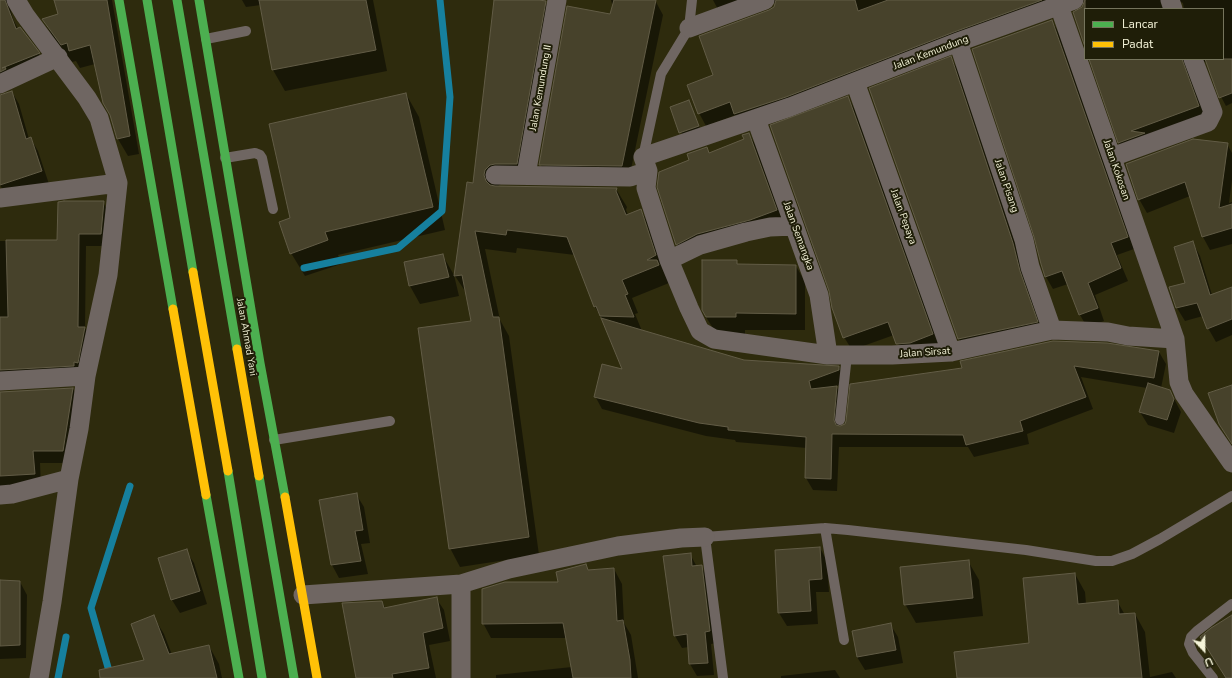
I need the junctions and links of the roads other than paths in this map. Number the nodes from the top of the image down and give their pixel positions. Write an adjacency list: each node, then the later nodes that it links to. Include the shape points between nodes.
1 (16, 0): 14 (street)
2 (119, 0): 49 (main road)
3 (147, 0): 50 (main road)
4 (178, 0): 51 (main road, Jalan Ahmad Yani)
5 (199, 0): 12 (main road)
6 (557, 0): 23 (street, Jalan Kemundung II)
7 (692, 0): 10 (lane)
8 (765, 0): 10 (street)
9 (1063, 2): 13 (street, Jalan Kemundung); 19 (street, Jalan Kokosan)
10 (689, 28): 21 (lane, via 661,74)
11 (246, 31): 12 (lane)
12 (206, 39): 20 (main road)
13 (958, 42): 16 (street, Jalan Kemundung); 29 (street, Jalan Pisang)
14 (58, 57): 17 (street); 24 (street, via 100,118)
15 (1193, 60): 19 (street, via 1211,103 1213,112 1208,122)
16 (855, 82): 18 (street, Jalan Kemundung); 31 (street, Jalan Pepaya)
17 (0, 84)
18 (756, 119): 21 (street, Jalan Kemundung); 27 (street, Jalan Semangka)
19 (1112, 157): 30 (street, Jalan Kokosan)
20 (226, 158): 26 (lane, via 255,153 260,155); 37 (main road)
21 (646, 164): 23 (street, Jalan Kemundung, via 630,177); 28 (street, Jalan Sirsat, via 646,188)
22 (495, 175): 23 (street, Jalan Kemundung)
23 (526, 175)
24 (118, 183): 25 (street); 33 (street, via 108,275)
25 (0, 198)
26 (273, 209)
27 (794, 226): 28 (street, via 746,232 700,245); 32 (street, Jalan Semangka)
28 (669, 260): 32 (street, Jalan Sirsat, via 700,331 714,339)
29 (1052, 330): 30 (street, Jalan Sirsat, via 1108,332); 31 (street, Jalan Sirsat)
30 (1175, 339): 38 (street, Jalan Kokosan, via 1179,382 1184,394)
31 (951, 352): 32 (street, Jalan Sirsat)
32 (838, 355): 35 (lane)
33 (86, 376): 34 (street); 39 (street, via 79,429)
34 (0, 381)
35 (840, 420)
36 (390, 421): 37 (lane)
37 (274, 440): 45 (main road)
38 (1232, 463)
39 (68, 479): 40 (street); 48 (street)
40 (0, 495)
41 (1232, 496): 42 (lane, via 1160,539 1112,562)
42 (825, 528): 43 (lane); 47 (lane)
43 (705, 537): 44 (street, via 618,546 509,569); 54 (lane)
44 (461, 584): 45 (street); 53 (street)
45 (303, 595): 52 (main road)
46 (1232, 604): 55 (lane, via 1197,631 1189,644)
47 (844, 640)
48 (39, 678)
49 (239, 678)
50 (262, 678)
51 (294, 678)
52 (317, 678)
53 (461, 678)
54 (723, 678)
55 (1212, 678)

